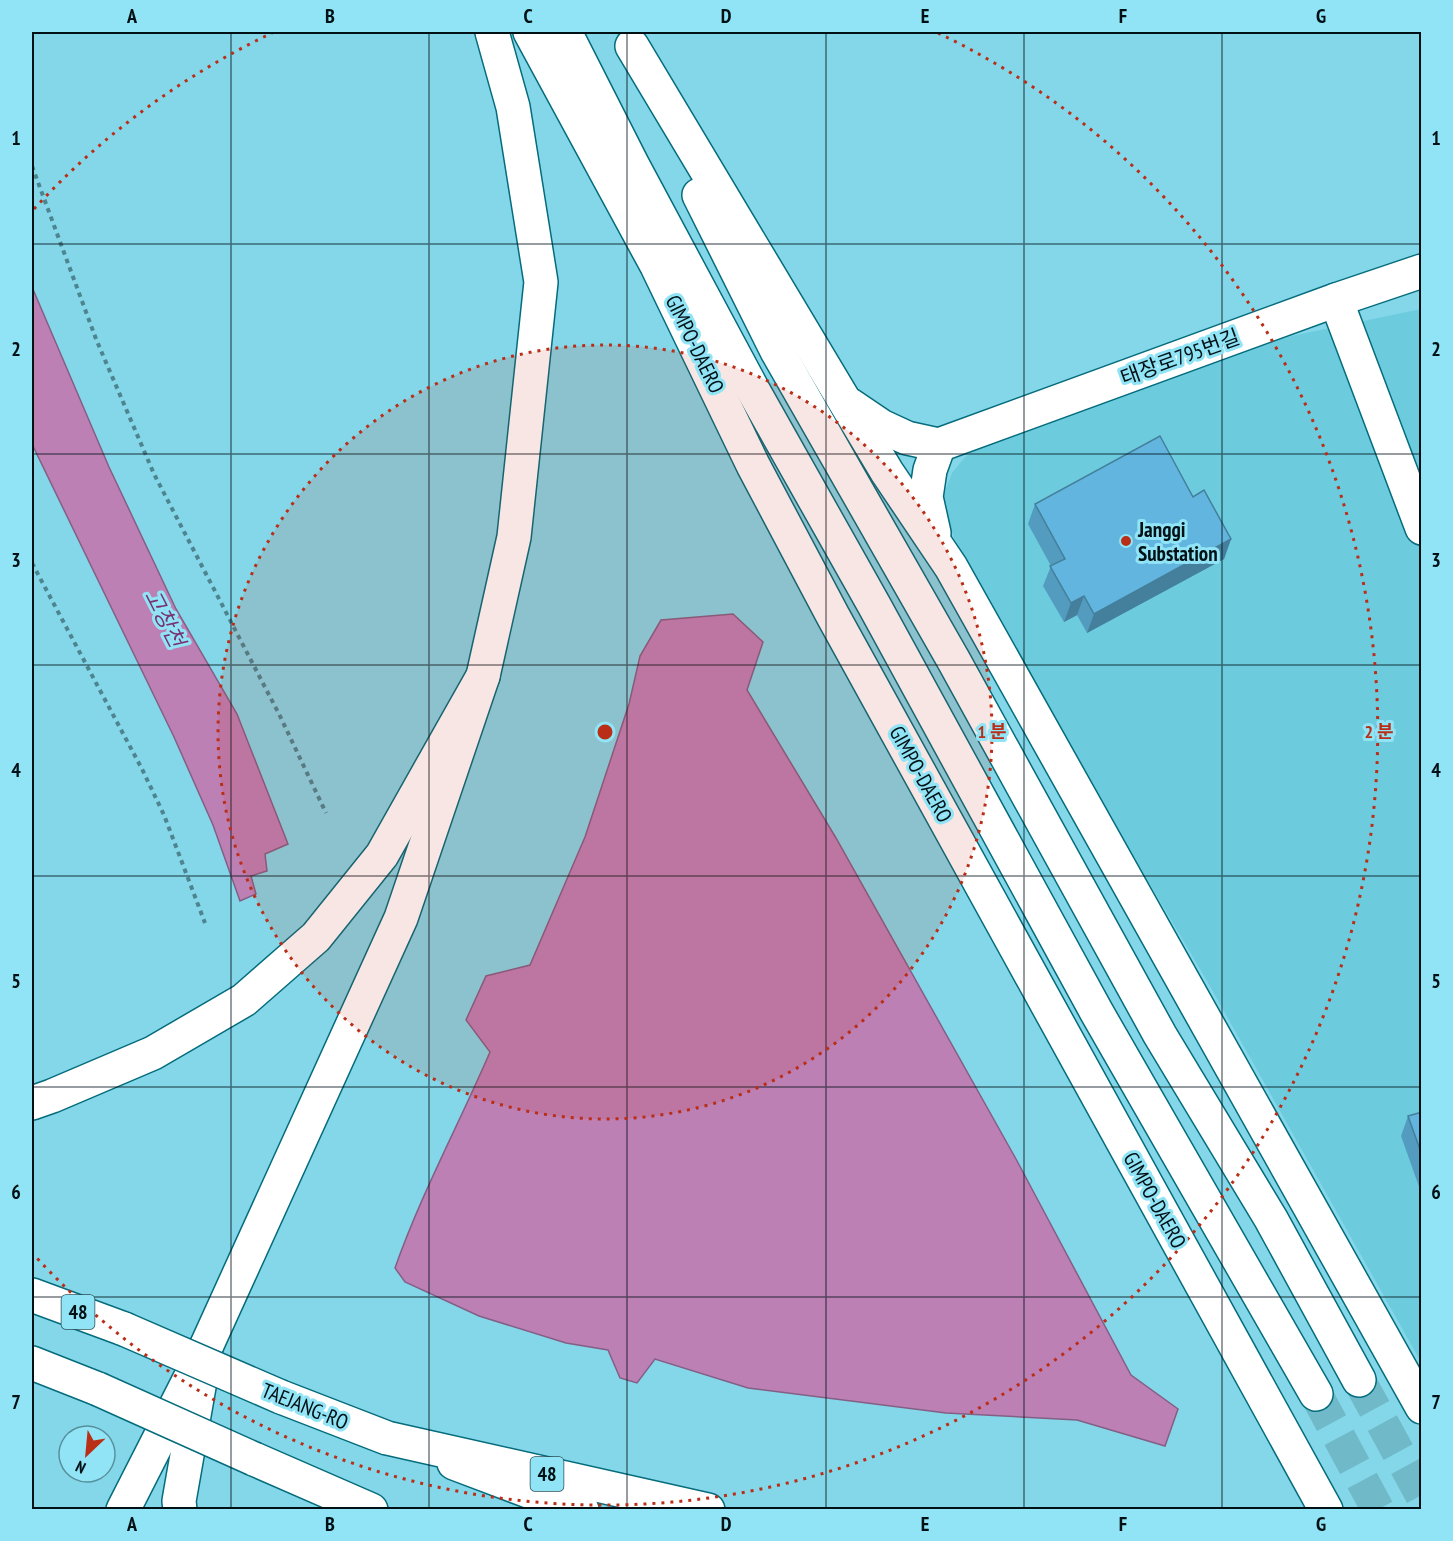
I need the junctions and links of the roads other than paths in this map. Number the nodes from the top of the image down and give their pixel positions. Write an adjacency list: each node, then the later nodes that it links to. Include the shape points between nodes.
1 (492, 32): 11 (main road, via 513,107 541,282 514,537)
2 (530, 32): 25 (main road, GIMPO-DAERO, via 657,266 753,465 833,616)
3 (565, 32): 17 (main road, GIMPO-DAERO, via 753,390 1096,1011)
4 (629, 39): 7 (main road); 16 (main road, via 693,183 777,351 1160,1035 1271,1219)
5 (1422, 271): 6 (main road, 태장로795번길)
6 (1336, 300): 8 (main road, 태장로795번길); 9 (main road)
7 (846, 403): 8 (main road, via 907,438); 10 (main road)
8 (939, 445): 10 (main road, via 926,496)
9 (1422, 528)
10 (938, 548): 18 (main road)
11 (483, 675): 12 (main road, via 382,855 316,937 244,1000 153,1053); 14 (main road, via 400,918)
12 (32, 1103)
13 (32, 1295): 19 (main road, TAEJANG-RO / 48, bridge)
14 (206, 1347): 21 (main road); 22 (main road)
15 (32, 1363): 20 (main road, bridge)
16 (1359, 1380)
17 (1316, 1394)
18 (1422, 1407)
19 (387, 1438): 23 (main road, TAEJANG-RO); 24 (main road, 48)
20 (372, 1508)
21 (123, 1509)
22 (180, 1509)
23 (582, 1509)
24 (708, 1509)
25 (1326, 1509)

